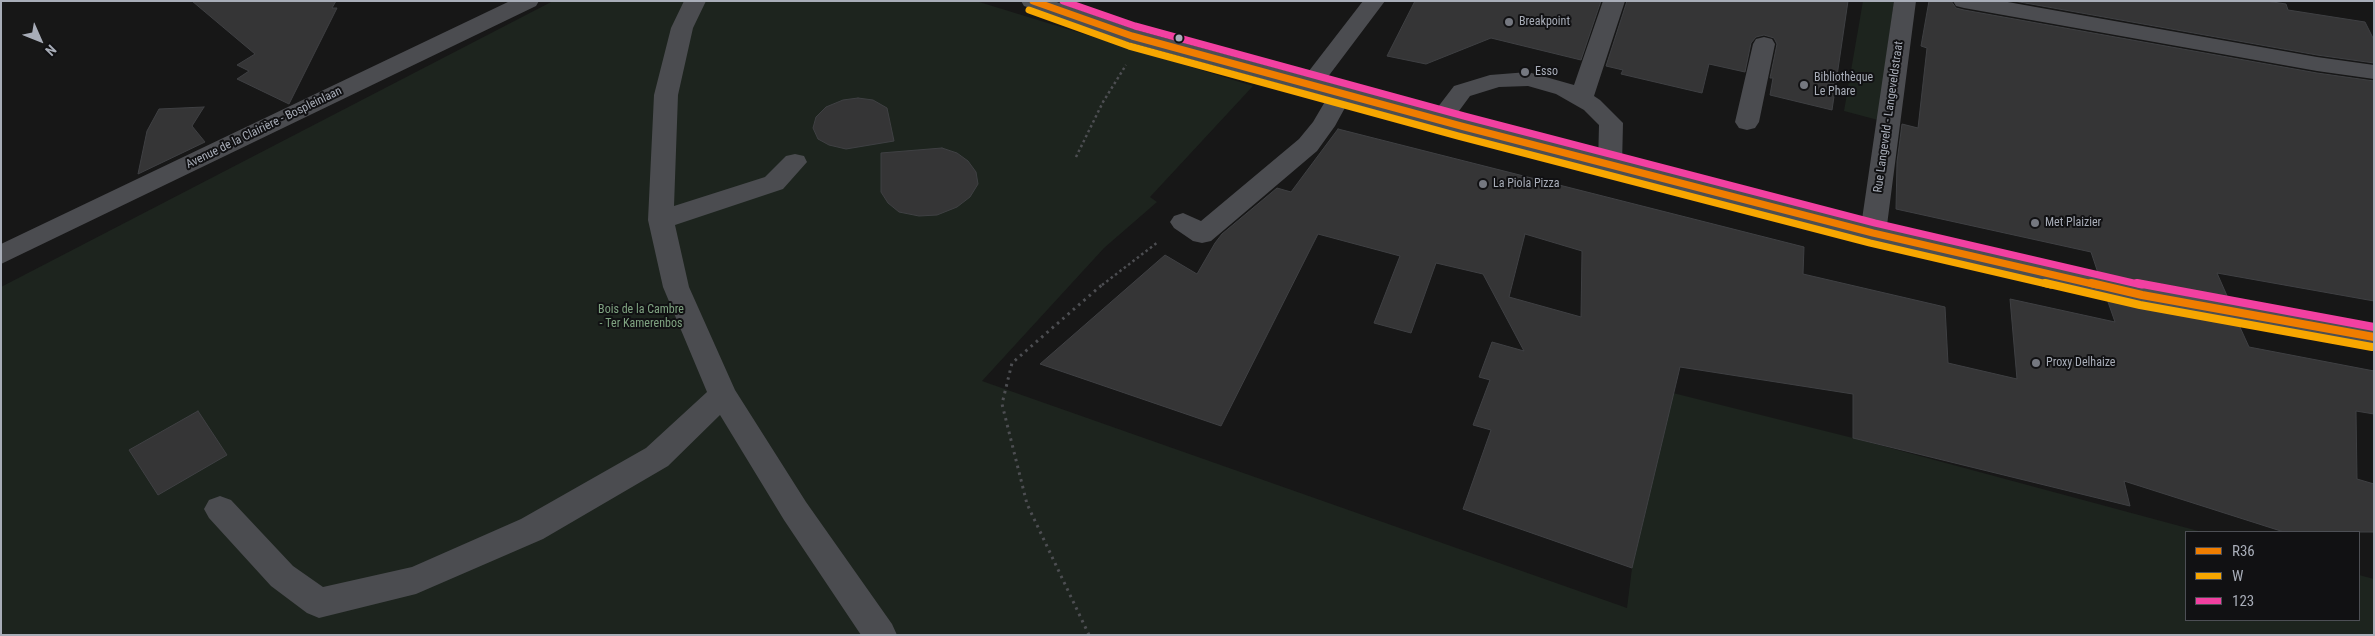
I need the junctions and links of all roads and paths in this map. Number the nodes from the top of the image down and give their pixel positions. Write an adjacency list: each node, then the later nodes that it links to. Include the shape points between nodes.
1 (528, 1): 22 (street, Avenue de la Clairière - Bospleinlaan)
2 (695, 1): 19 (street, via 682,28 666,95)
3 (1032, 1): 8 (main road)
4 (1374, 1): 11 (street)
5 (1614, 1): 13 (street)
6 (1905, 1): 21 (street, Rue Langeveld - Langeveldstraat)
7 (1964, 1): 10 (street)
8 (1145, 39): 11 (main road); 16 (path, via 1103,102)
9 (1764, 44): 15 (street)
10 (2374, 72)
11 (1310, 84): 12 (main road)
12 (1341, 93): 14 (main road); 20 (street, via 1323,126 1308,144 1202,234)
13 (1581, 99): 14 (street, via 1564,89 1528,79 1498,80 1462,91); 18 (street, via 1611,123)
14 (1440, 120): 18 (main road)
15 (1747, 122)
16 (1076, 157)
17 (795, 162): 19 (street, via 774,183)
18 (1610, 165): 21 (main road)
19 (661, 220): 24 (street, via 676,287)
20 (1184, 222): 27 (path, via 1094,291 1012,363 1002,404 1027,504)
21 (1873, 234): 23 (main road, via 2142,295)
22 (1, 255)
23 (2374, 337)
24 (723, 395): 25 (street, via 657,457 532,529 416,580 319,604 282,576); 26 (street, via 795,511)
25 (220, 509)
26 (880, 635)
27 (1089, 635)

